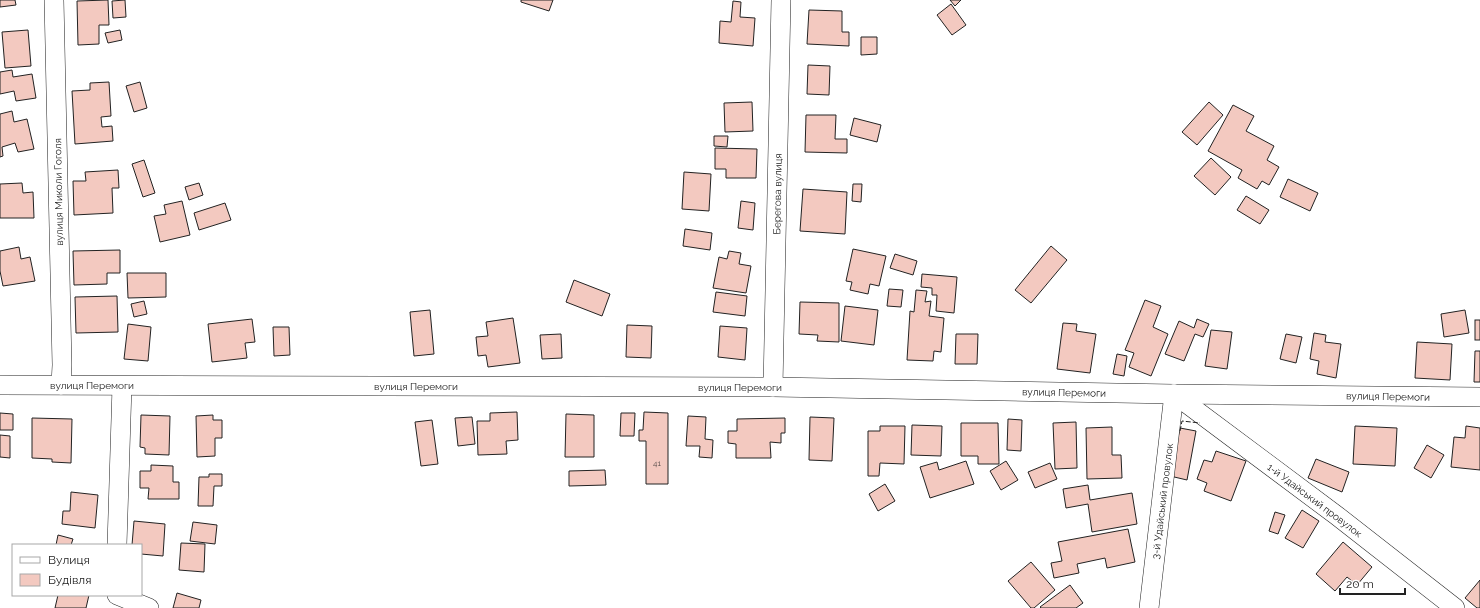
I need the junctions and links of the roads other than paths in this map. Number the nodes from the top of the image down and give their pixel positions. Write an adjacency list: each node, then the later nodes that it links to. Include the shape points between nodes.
1 (54, 0): 4 (street, вулиця Миколи Гоголя)
2 (781, 0): 6 (street, Берегова вулиця)
3 (0, 385): 4 (street, вулиця Перемоги)
4 (61, 385): 5 (street, вулиця Перемоги)
5 (122, 386): 6 (street, вулиця Перемоги); 9 (street)
6 (773, 387): 7 (street, вулиця Перемоги)
7 (1174, 394): 8 (street, вулиця Перемоги); 12 (street, 3-й Удайський провулок); 13 (street, 1-й Удайський провулок)
8 (1480, 397)
9 (117, 544)
10 (119, 596): 11 (street)
11 (149, 608)
12 (1149, 608)
13 (1455, 608)

